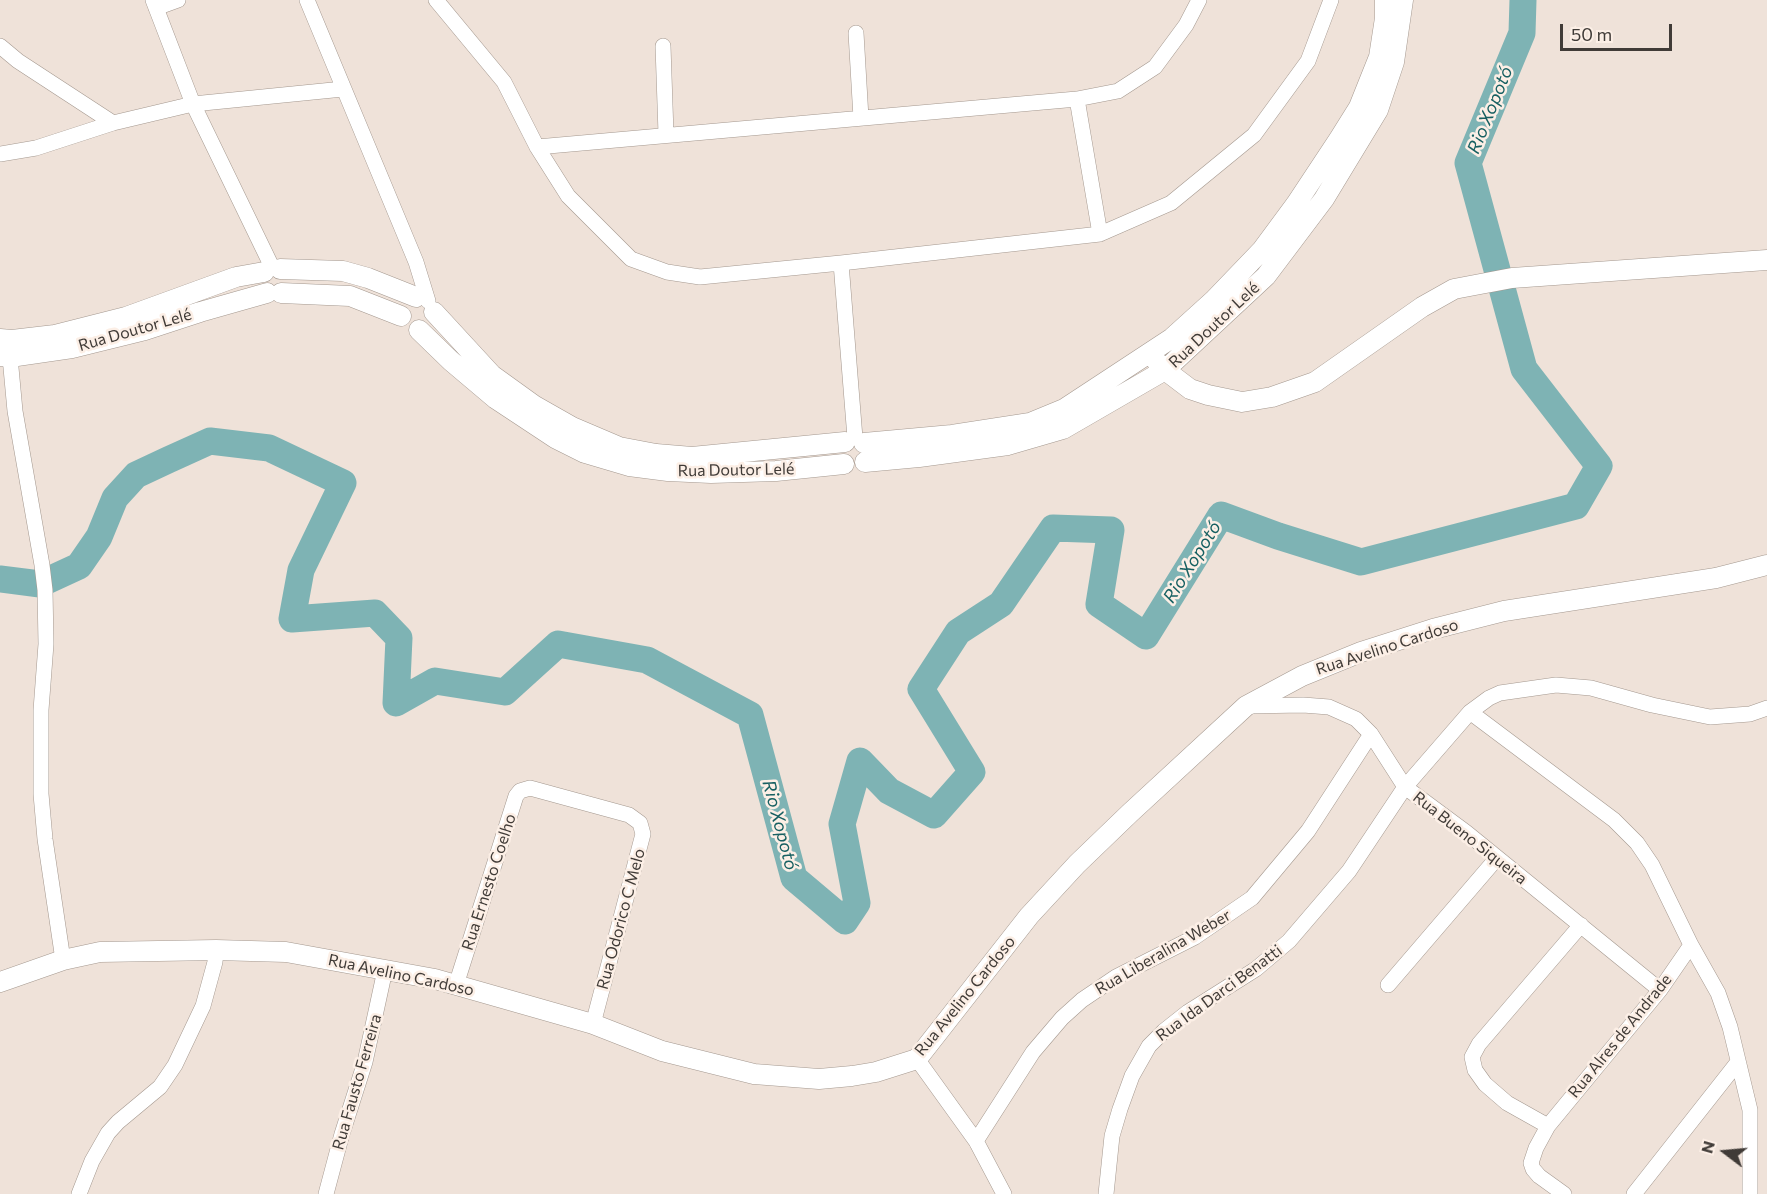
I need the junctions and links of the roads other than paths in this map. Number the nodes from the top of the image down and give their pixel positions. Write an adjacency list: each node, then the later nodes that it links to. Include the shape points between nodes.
1 (178, 0): 8 (street)
2 (308, 0): 14 (street)
3 (436, 0): 20 (street, via 504,82)
4 (1199, 0): 15 (street, via 1186,26 1155,67 1118,91)
5 (1331, 0): 22 (street, via 1308,61 1254,135 1171,204)
6 (1385, 0): 30 (street, Rua Doutor Lelé, via 1379,57 1359,107 1339,139 1262,250)
7 (1403, 0): 33 (street, Rua Doutor Lelé, via 1394,62 1378,110 1324,199 1266,276)
8 (155, 4): 16 (street)
9 (856, 33): 17 (street)
10 (0, 46): 13 (street)
11 (663, 46): 19 (street)
12 (0, 57): 13 (street)
13 (18, 61): 18 (street)
14 (343, 89): 16 (street); 27 (street, via 416,262)
15 (1077, 99): 17 (street); 22 (street)
16 (193, 104): 18 (street); 25 (street)
17 (861, 118): 19 (street)
18 (113, 123): 21 (street, via 36,148)
19 (666, 134): 20 (street)
20 (537, 147): 24 (street, via 568,196 631,259 667,272 700,276)
21 (0, 154)
22 (1100, 234): 24 (street)
23 (1767, 260): 35 (street, via 1512,278 1469,285 1422,307 1315,381 1294,389 1242,402)
24 (842, 263): 36 (street)
25 (272, 269): 26 (street, via 261,276 261,286); 27 (street, Rua Doutor Lelé, via 343,272 368,278); 31 (street, Rua Doutor Lelé, via 236,277 126,317)
26 (274, 293): 28 (street, Rua Doutor Lelé, via 350,296); 31 (street, Rua Doutor Lelé, via 72,348)
27 (426, 303): 28 (street, via 406,301); 29 (street, via 430,324); 36 (street, Rua Doutor Lelé, via 492,375 572,427 619,447 692,457)
28 (401, 316): 29 (street, via 407,327)
29 (419, 330): 36 (street, Rua Doutor Lelé, via 496,399 555,438 585,453 629,466 700,473 844,464 855,468)
30 (1172, 338): 32 (street, Rua Doutor Lelé); 33 (street)
31 (6, 348): 48 (street, via 45,590 41,794)
32 (1150, 353): 34 (street); 36 (street, Rua Doutor Lelé, via 1064,409 1030,423)
33 (1180, 356): 34 (street, Rua Doutor Lelé); 35 (street)
34 (1165, 370): 35 (street); 36 (street, Rua Doutor Lelé, via 1063,429 1008,445 919,457)
35 (1190, 389)
36 (857, 446)
37 (1767, 565): 38 (street, Rua Avelino Cardoso, via 1716,578 1504,611 1433,629 1302,676)
38 (1246, 706): 41 (street, Rua Bueno Siqueira, via 1329,707 1356,719); 55 (street, Rua Avelino Cardoso, via 1077,864 1029,916)
39 (1767, 708): 40 (street, Rua Ida Darci Benatti, via 1750,714 1710,717 1592,687 1556,685 1500,693)
40 (1470, 711): 42 (street, Rua Ida Darci Benatti); 46 (street, via 1614,820 1637,843)
41 (1371, 734): 42 (street, Rua Bueno Siqueira); 58 (street, Rua Liberalina Weber, via 1308,831 1252,898 1195,937 1116,977 1082,1000 1034,1052)
42 (1405, 787): 44 (street, Rua Bueno Siqueira); 62 (street, Rua Ida Darci Benatti, via 1349,871 1289,941 1256,969 1188,1012 1149,1046 1132,1076 1112,1136)
43 (530, 788): 51 (street, Rua Ernesto Coelho, via 516,796); 54 (street, Rua Odorico C Melo, via 629,815 643,828)
44 (1497, 858): 45 (street, Rua Bueno Siqueira); 52 (street)
45 (1581, 925): 53 (street, Rua Bueno Siqueira); 57 (street, via 1475,1049 1472,1061 1485,1084 1507,1103)
46 (1691, 945): 53 (street, Rua Alres de Andrade); 56 (street, via 1719,993)
47 (216, 950): 48 (street, Rua Avelino Cardoso, via 100,952); 49 (street, Rua Avelino Cardoso, via 286,952); 59 (street, via 203,1006 175,1065 160,1087 108,1134)
48 (63, 960): 50 (street, Rua Avelino Cardoso)
49 (385, 970): 51 (street, Rua Avelino Cardoso); 60 (street, Rua Fausto Ferreira, via 365,1062)
50 (0, 982)
51 (456, 985): 54 (street, Rua Avelino Cardoso)
52 (1388, 985)
53 (1660, 990): 57 (street, Rua Alres de Andrade)
54 (593, 1024): 55 (street, Rua Avelino Cardoso, via 662,1051 754,1074 836,1078 876,1072)
55 (917, 1059): 58 (street)
56 (1738, 1062): 64 (street); 65 (street, via 1750,1110)
57 (1548, 1126): 63 (street, Rua Alres de Andrade, via 1531,1163 1539,1176)
58 (976, 1141): 61 (street)
59 (79, 1194)
60 (326, 1194)
61 (1004, 1194)
62 (1106, 1194)
63 (1564, 1194)
64 (1634, 1194)
65 (1750, 1194)

